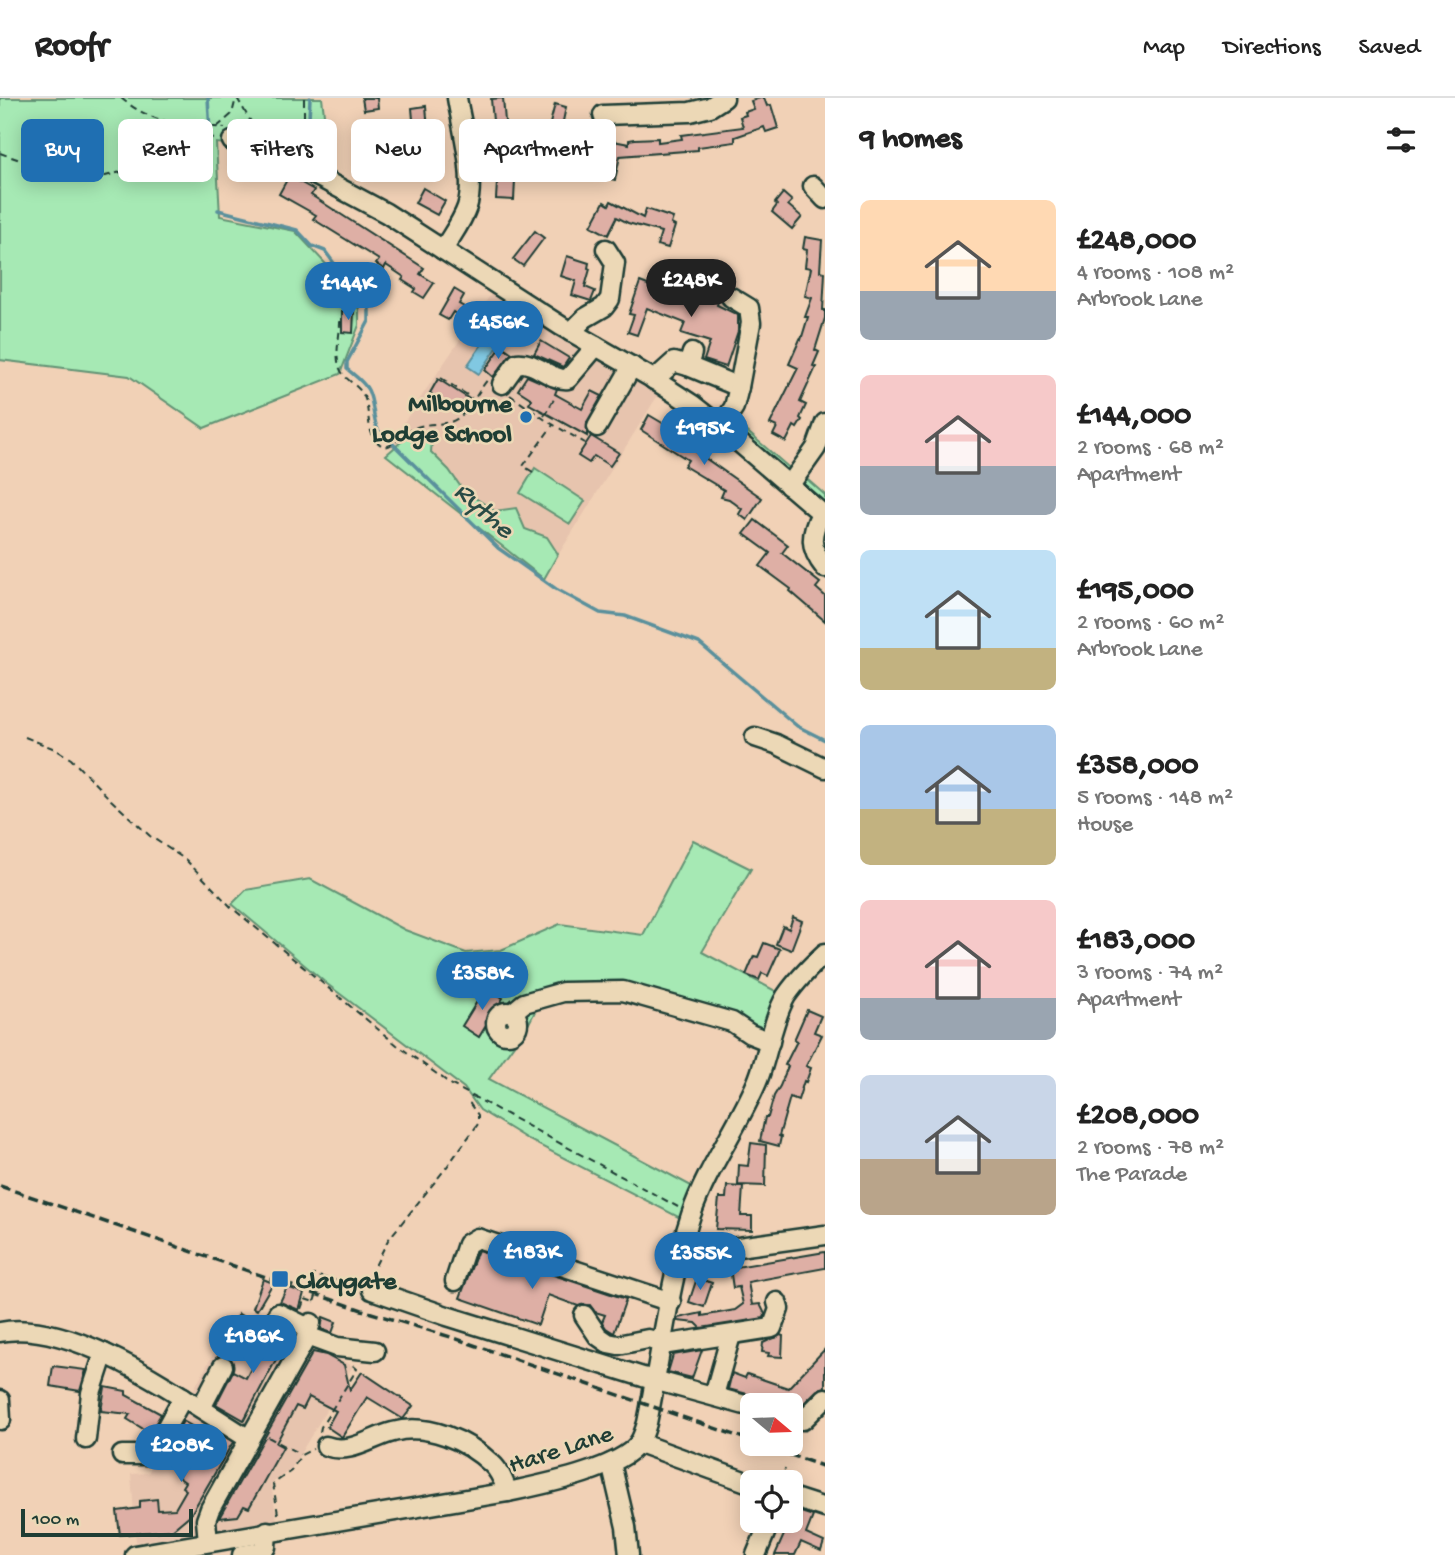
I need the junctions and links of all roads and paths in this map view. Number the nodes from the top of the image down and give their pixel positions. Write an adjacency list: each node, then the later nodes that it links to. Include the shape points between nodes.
1 (121, 98): 7 (path)
2 (236, 98): 8 (path); 10 (path, via 232,114 224,124)
3 (304, 98): 9 (path)
4 (457, 98): 18 (street, via 469,198)
5 (724, 98): 6 (street, via 690,112)
6 (603, 115)
7 (154, 119)
8 (248, 119)
9 (303, 119)
10 (213, 127)
11 (213, 139): 12 (path)
12 (225, 140)
13 (0, 153): 14 (path, via 97,178)
14 (118, 173)
15 (336, 182): 18 (street)
16 (813, 186): 17 (street)
17 (825, 200)
18 (443, 250): 22 (street)
19 (616, 256): 22 (street, via 610,299)
20 (731, 297): 29 (street, via 749,308 751,323)
21 (342, 322): 30 (path, via 338,365 344,377 358,386 368,428 385,447 417,426 459,419)
22 (571, 332): 23 (street)
23 (596, 346): 24 (street); 26 (street)
24 (632, 366): 27 (street); 34 (street)
25 (441, 378): 30 (path)
26 (564, 380): 28 (street, via 524,362 517,363); 31 (path)
27 (654, 380): 29 (street, via 674,362 690,359); 35 (street)
28 (502, 384): 30 (path, via 488,378); 31 (path, via 504,391)
29 (739, 387): 35 (street, via 734,407)
30 (473, 398)
31 (543, 417): 33 (path)
32 (825, 423): 38 (street, via 816,448)
33 (553, 425): 36 (path); 37 (path, via 523,466)
34 (597, 427)
35 (721, 427): 38 (street)
36 (585, 443)
37 (533, 472)
38 (789, 486): 39 (street)
39 (823, 515): 40 (street, via 812,536)
40 (825, 568)
41 (25, 737): 47 (path, via 71,759 150,836 186,860 241,916 397,1045)
42 (755, 737): 43 (street)
43 (825, 768)
44 (825, 953): 46 (street, Hare Lane, via 785,998)
45 (513, 1013): 46 (street, via 524,1003 563,992 623,991 732,1022)
46 (770, 1042): 48 (street, Hare Lane, via 746,1107)
47 (472, 1096): 48 (path); 52 (path, via 470,1104 478,1124 388,1240)
48 (692, 1213): 50 (street, Hare Lane)
49 (825, 1235): 50 (street)
50 (680, 1255): 54 (street, Hare Lane)
51 (455, 1281): 54 (street, via 467,1244 477,1238)
52 (368, 1289): 53 (path, bridge, via 314,1275 313,1279 321,1280 314,1302); 67 (street)
53 (304, 1299)
54 (671, 1302): 62 (street, Hare Lane)
55 (777, 1302): 61 (street, via 772,1328)
56 (0, 1313): 60 (street)
57 (278, 1313): 59 (street)
58 (583, 1315): 62 (street, via 608,1343 648,1339)
59 (309, 1329): 63 (street, via 337,1347); 77 (street)
60 (4, 1332): 64 (street, via 53,1336)
61 (731, 1335): 62 (street); 68 (street)
62 (662, 1344): 67 (street, Hare Lane)
63 (375, 1351)
64 (104, 1353): 69 (street); 78 (street, via 91,1393)
65 (223, 1366): 73 (street)
66 (355, 1366): 76 (path)
67 (656, 1379): 68 (street); 79 (street, Hare Lane, via 648,1423)
68 (714, 1395): 72 (street)
69 (183, 1397): 73 (street); 81 (street, via 151,1455)
70 (825, 1398): 75 (street)
71 (0, 1400): 74 (street)
72 (740, 1403)
73 (201, 1408): 77 (street)
74 (1, 1420)
75 (803, 1420)
76 (321, 1427)
77 (252, 1434): 82 (path); 90 (street, via 210,1509)
78 (86, 1439)
79 (639, 1443): 83 (street, Hare Lane); 84 (street)
80 (318, 1449): 82 (path); 85 (street, via 342,1450 401,1430 438,1432 493,1464)
81 (122, 1455)
82 (301, 1455): 88 (path, via 291,1471 273,1484)
83 (611, 1463): 85 (street, Hare Lane); 93 (street)
84 (740, 1480)
85 (508, 1492): 88 (street, Hare Lane)
86 (803, 1501): 87 (street)
87 (825, 1508)
88 (274, 1530): 90 (street, Hare Lane); 92 (street, via 260,1552)
89 (765, 1533): 94 (street)
90 (208, 1542): 91 (street, Hare Lane)
91 (135, 1555)
92 (242, 1555)
93 (629, 1555)
94 (756, 1555)

